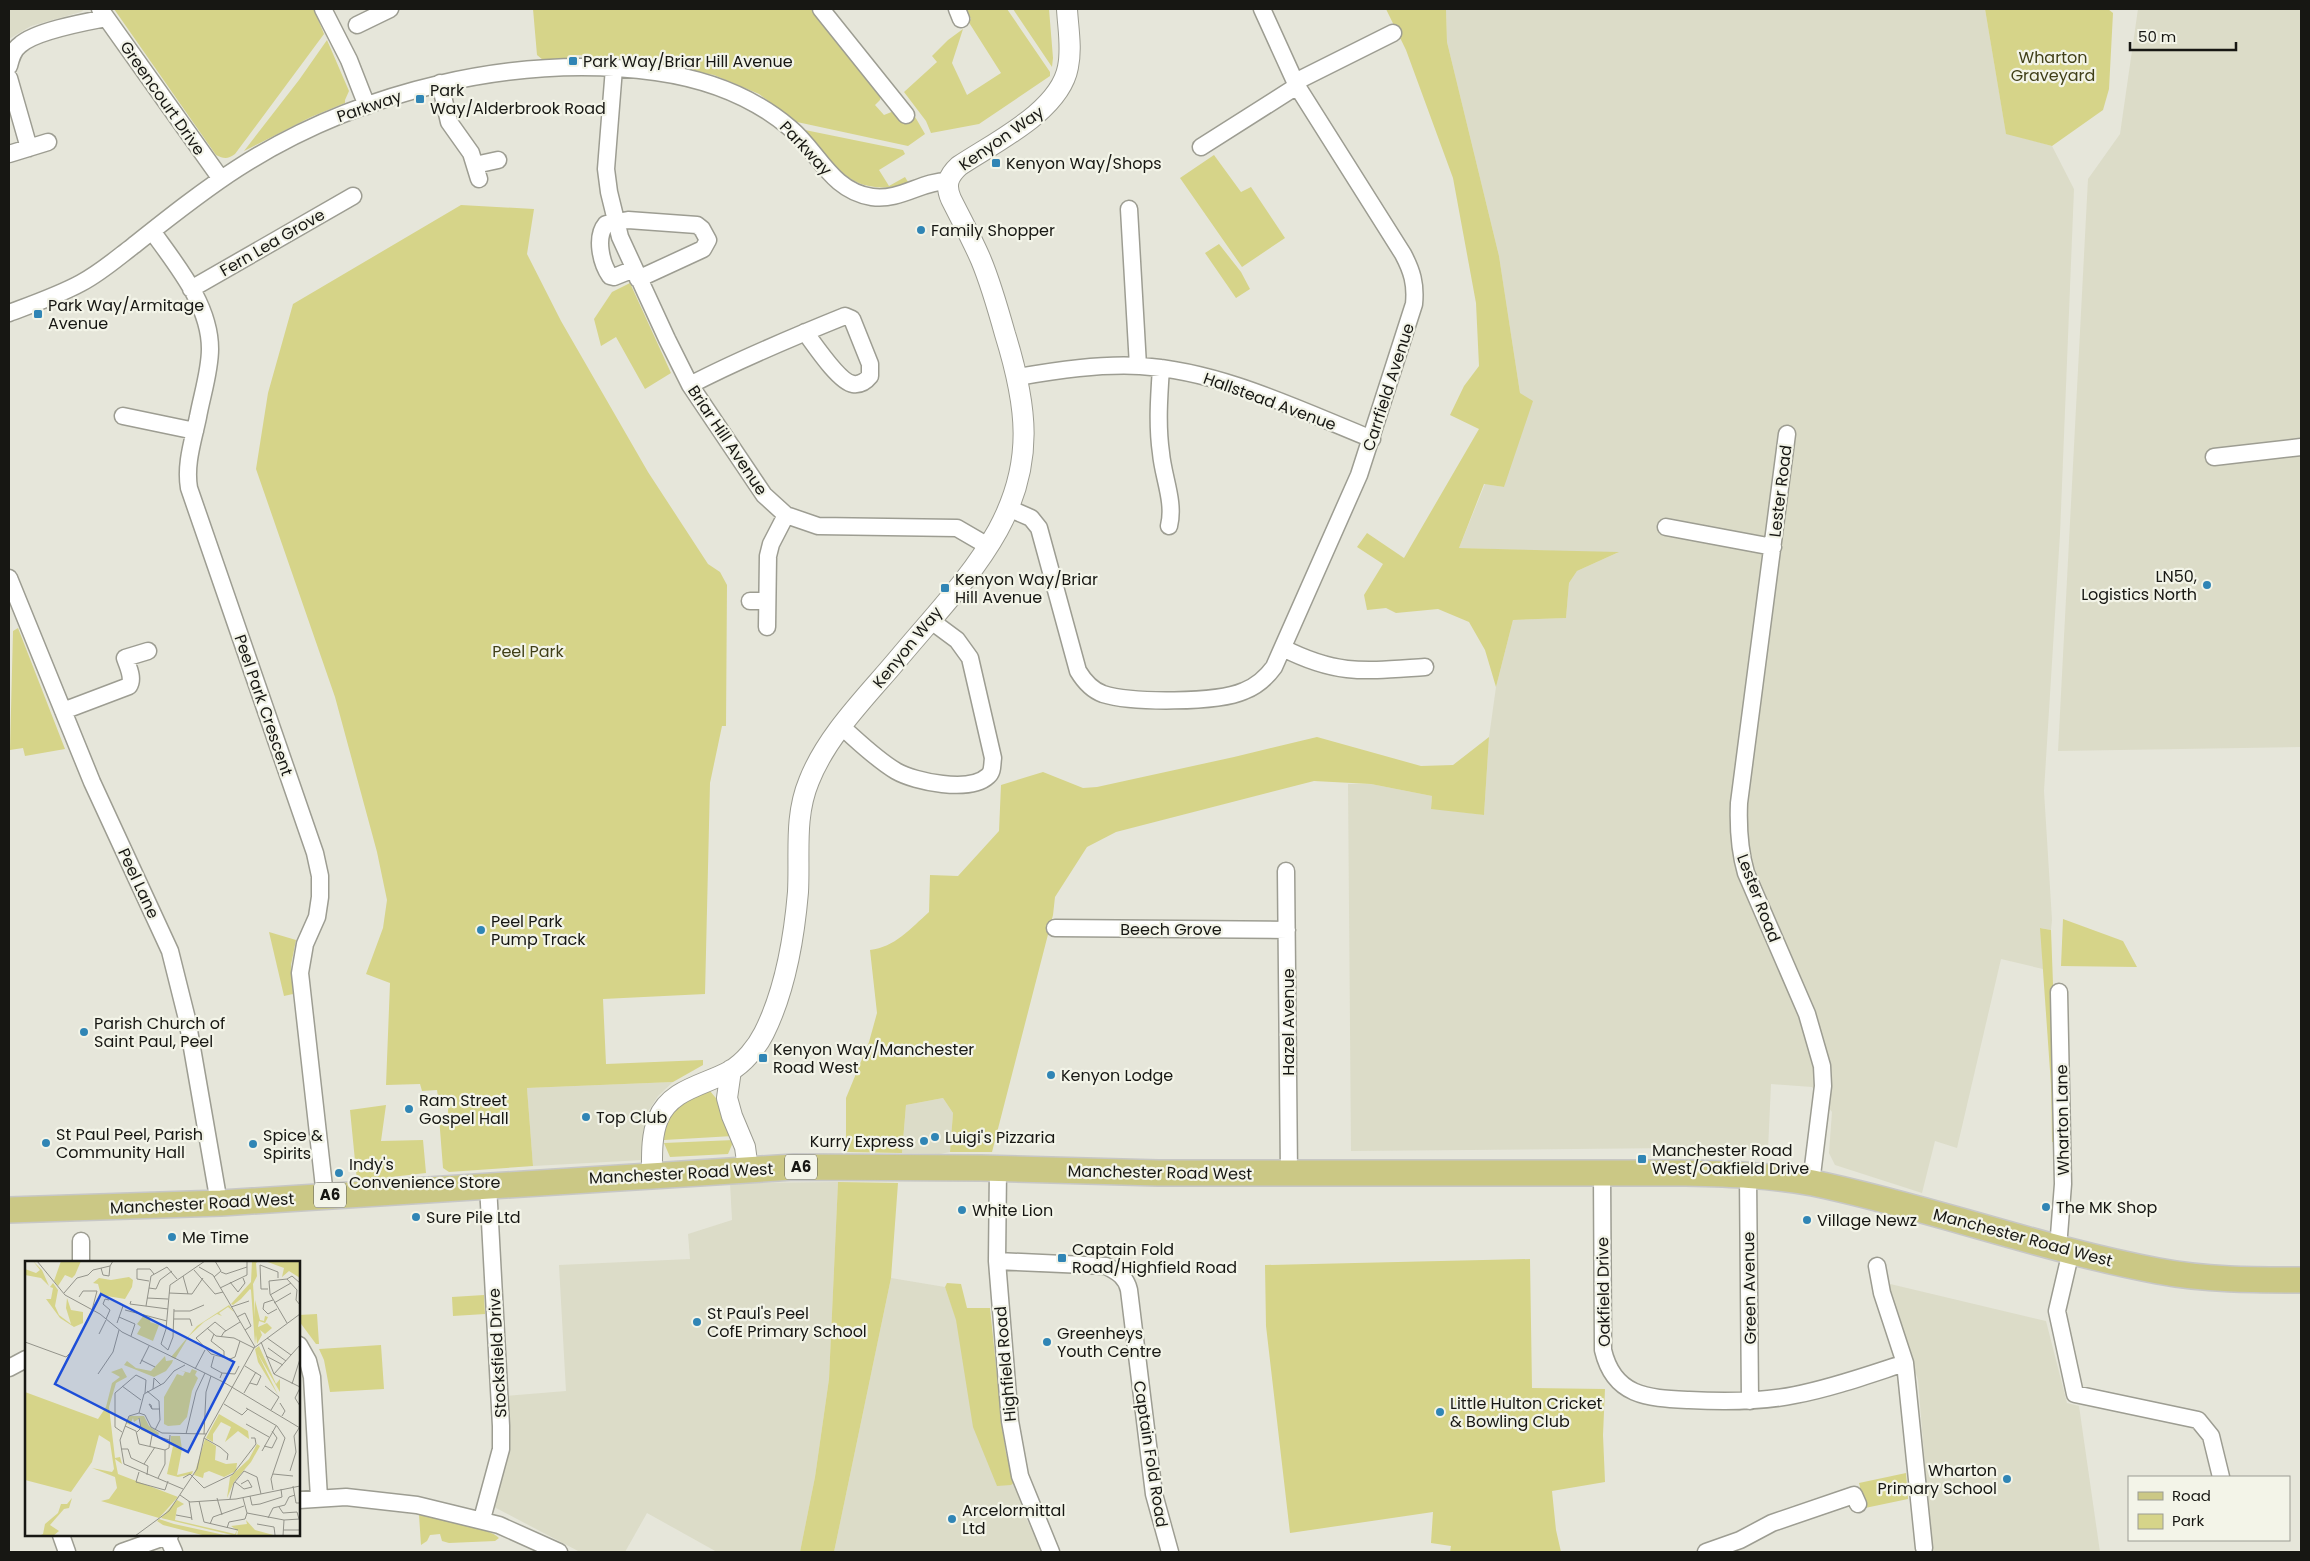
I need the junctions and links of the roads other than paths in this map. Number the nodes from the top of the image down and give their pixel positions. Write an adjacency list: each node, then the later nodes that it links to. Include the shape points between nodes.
1 (323, 9): 14 (street)
2 (821, 9): 15 (street, via 888,103)
3 (1066, 9): 22 (street, Kenyon Way, via 1070,56 1059,89 1040,112 959,166)
4 (1262, 9): 13 (street, Carrfield Avenue)
5 (103, 13): 9 (street, Greencourt Drive, via 26,41 15,50); 21 (street, Greencourt Drive)
6 (384, 17): 7 (street)
7 (357, 25)
8 (1393, 33): 13 (street)
9 (9, 66)
10 (614, 68): 12 (street, Parkway, via 496,72); 22 (street, Parkway, via 694,80 749,99 792,130 834,179 859,193 888,198 931,182); 25 (street, Briar Hill Avenue, via 606,169)
11 (9, 78): 18 (street)
12 (440, 83): 14 (street, Parkway); 20 (street, via 449,122 471,153 477,172)
13 (1296, 84): 17 (street); 38 (street, Carrfield Avenue, via 1403,254 1416,289)
14 (367, 106): 21 (street, Parkway, via 292,137)
15 (906, 115)
16 (48, 142): 18 (street)
17 (1211, 146)
18 (29, 148): 19 (street)
19 (9, 154)
20 (498, 160)
21 (221, 179): 26 (street, Parkway)
22 (948, 181): 33 (street, Kenyon Way, via 951,199 986,273)
23 (352, 194): 28 (street, Fern Lea Grove)
24 (1125, 219): 31 (street)
25 (615, 222): 27 (street, Briar Hill Avenue); 27 (street, via 606,224 602,229 602,258 610,276); 27 (street, via 697,225 708,240 704,249)
26 (152, 231): 28 (street, Peel Park Crescent); 29 (street, Parkway, via 82,282)
27 (636, 274): 34 (street, Briar Hill Avenue)
28 (191, 289): 36 (street, Peel Park Crescent, via 206,323 210,352)
29 (9, 313)
30 (805, 332): 34 (street)
31 (1138, 366): 32 (street, Hallstead Avenue); 33 (street, Hallstead Avenue, via 1076,368)
32 (1162, 368): 38 (street, Hallstead Avenue, via 1237,386); 43 (street, via 1159,434 1172,514)
33 (1018, 377): 41 (street, Kenyon Way, via 1023,401 1023,441 1018,479)
34 (690, 385): 42 (street, Briar Hill Avenue, via 764,495)
35 (123, 416): 36 (street)
36 (195, 431): 70 (street, Peel Park Crescent, via 187,468 189,488 315,853 320,876 317,917 305,944 300,973)
37 (1787, 434): 46 (street, Lester Road)
38 (1372, 439): 52 (street, Carrfield Avenue, via 1350,499)
39 (2301, 447): 40 (street)
40 (2214, 457)
41 (1008, 508): 45 (street, Kenyon Way); 52 (street, Carrfield Avenue, via 1031,518 1039,528 1082,678 1102,694 1120,698 1230,696 1243,692 1268,675)
42 (786, 515): 45 (street, Briar Hill Avenue, via 818,526 957,528); 49 (street, via 771,544)
43 (1170, 526)
44 (1666, 527): 46 (street, Lester Road)
45 (988, 546): 50 (street, Kenyon Way)
46 (1772, 547): 68 (street, Lester Road, via 1739,803 1738,835 1746,873 1807,1014 1817,1045 1823,1086)
47 (9, 578): 55 (street, Peel Lane)
48 (750, 601): 49 (street)
49 (767, 601): 51 (street)
50 (930, 620): 56 (street, Kenyon Way); 56 (street, via 962,644 970,658 992,758 988,776 972,784 917,780 895,770)
51 (767, 627)
52 (1283, 648): 54 (street, via 1307,660 1339,669 1364,671)
53 (148, 650): 55 (street, via 125,658 132,682 129,686)
54 (1425, 667)
55 (63, 711): 71 (street, Peel Lane, via 170,951 187,1019)
56 (842, 727): 61 (street, Kenyon Way, via 813,771 800,811 794,922 773,1012 757,1046)
57 (1286, 872): 59 (street, Hazel Avenue)
58 (1055, 928): 59 (street, Beech Grove)
59 (1287, 930): 65 (street, Hazel Avenue)
60 (2059, 992): 74 (street, Wharton Lane)
61 (732, 1070): 62 (street, via 727,1098 745,1147); 66 (street, Kenyon Way, via 679,1095 662,1110 652,1142)
62 (748, 1169): 63 (main road, Manchester Road West / A6, via 854,1166); 66 (main road, Manchester Road West / A6)
63 (998, 1169): 65 (main road, Manchester Road West / A6); 76 (street, Highfield Road)
64 (1602, 1172): 65 (main road, Manchester Road West / A6); 67 (main road, Manchester Road West / A6); 83 (street, Oakfield Drive, via 1601,1336 1605,1360 1613,1376 1628,1389 1646,1396)
65 (1289, 1174)
66 (652, 1175): 69 (main road, Manchester Road West / A6)
67 (1748, 1175): 68 (main road, Manchester Road West / A6); 83 (street, Green Avenue)
68 (1811, 1183): 74 (main road, Manchester Road West / A6, via 1897,1203)
69 (488, 1185): 70 (main road, Manchester Road West / A6); 88 (street, Stocksfield Drive, via 501,1426 500,1449)
70 (325, 1196): 71 (main road, Manchester Road West / A6)
71 (219, 1203): 72 (main road, Manchester Road West / A6)
72 (9, 1210)
73 (81, 1241): 75 (street)
74 (2064, 1250): 78 (main road, Manchester Road West / A6, via 2188,1276); 84 (street, Wharton Lane, via 2057,1311 2075,1394 2198,1420 2211,1436)
75 (77, 1259)
76 (997, 1261): 98 (street, Highfield Road, via 1014,1448 1030,1504); 99 (street, Captain Fold Road, via 1106,1266 1125,1279 1154,1494)
77 (1877, 1266): 81 (street, via 1880,1286)
78 (2301, 1280)
79 (300, 1347): 85 (street, via 312,1377)
80 (25, 1360): 82 (street)
81 (1905, 1364): 83 (street, Oakfield Drive, via 1820,1390); 93 (street)
82 (9, 1368)
83 (1750, 1401)
84 (2221, 1476)
85 (319, 1498): 86 (street); 88 (street, via 376,1499)
86 (300, 1500)
87 (1858, 1504): 92 (street, via 1854,1495 1772,1523)
88 (482, 1519): 97 (street)
89 (61, 1536): 94 (street)
90 (165, 1536): 95 (street)
91 (168, 1536): 96 (street)
92 (1743, 1546): 100 (street)
93 (1924, 1548)
94 (67, 1552)
95 (122, 1552)
96 (174, 1552)
97 (559, 1552)
98 (1051, 1552)
99 (1170, 1552)
100 (1706, 1552)

